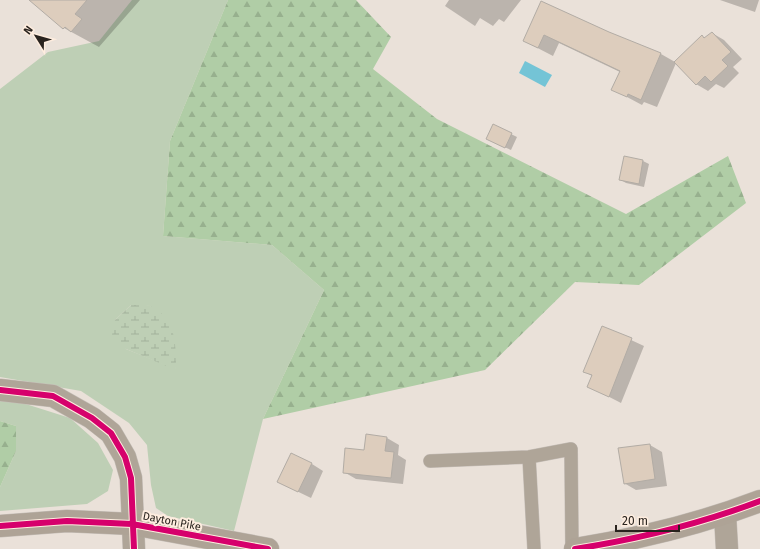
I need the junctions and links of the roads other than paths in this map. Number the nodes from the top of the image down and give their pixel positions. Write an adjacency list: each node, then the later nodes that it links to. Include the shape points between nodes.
1 (0, 390): 6 (street, via 53,396 92,418 111,433 125,457 132,478)
2 (529, 457): 3 (lane); 10 (lane); 11 (lane, via 571,449)
3 (430, 461)
4 (760, 501): 5 (street)
5 (725, 514): 11 (street, via 658,533); 12 (street)
6 (132, 524): 7 (street, Dayton Pike, via 67,521); 8 (street); 9 (street, Dayton Pike)
7 (0, 526)
8 (134, 549)
9 (268, 549)
10 (534, 549)
11 (573, 549)
12 (727, 549)

